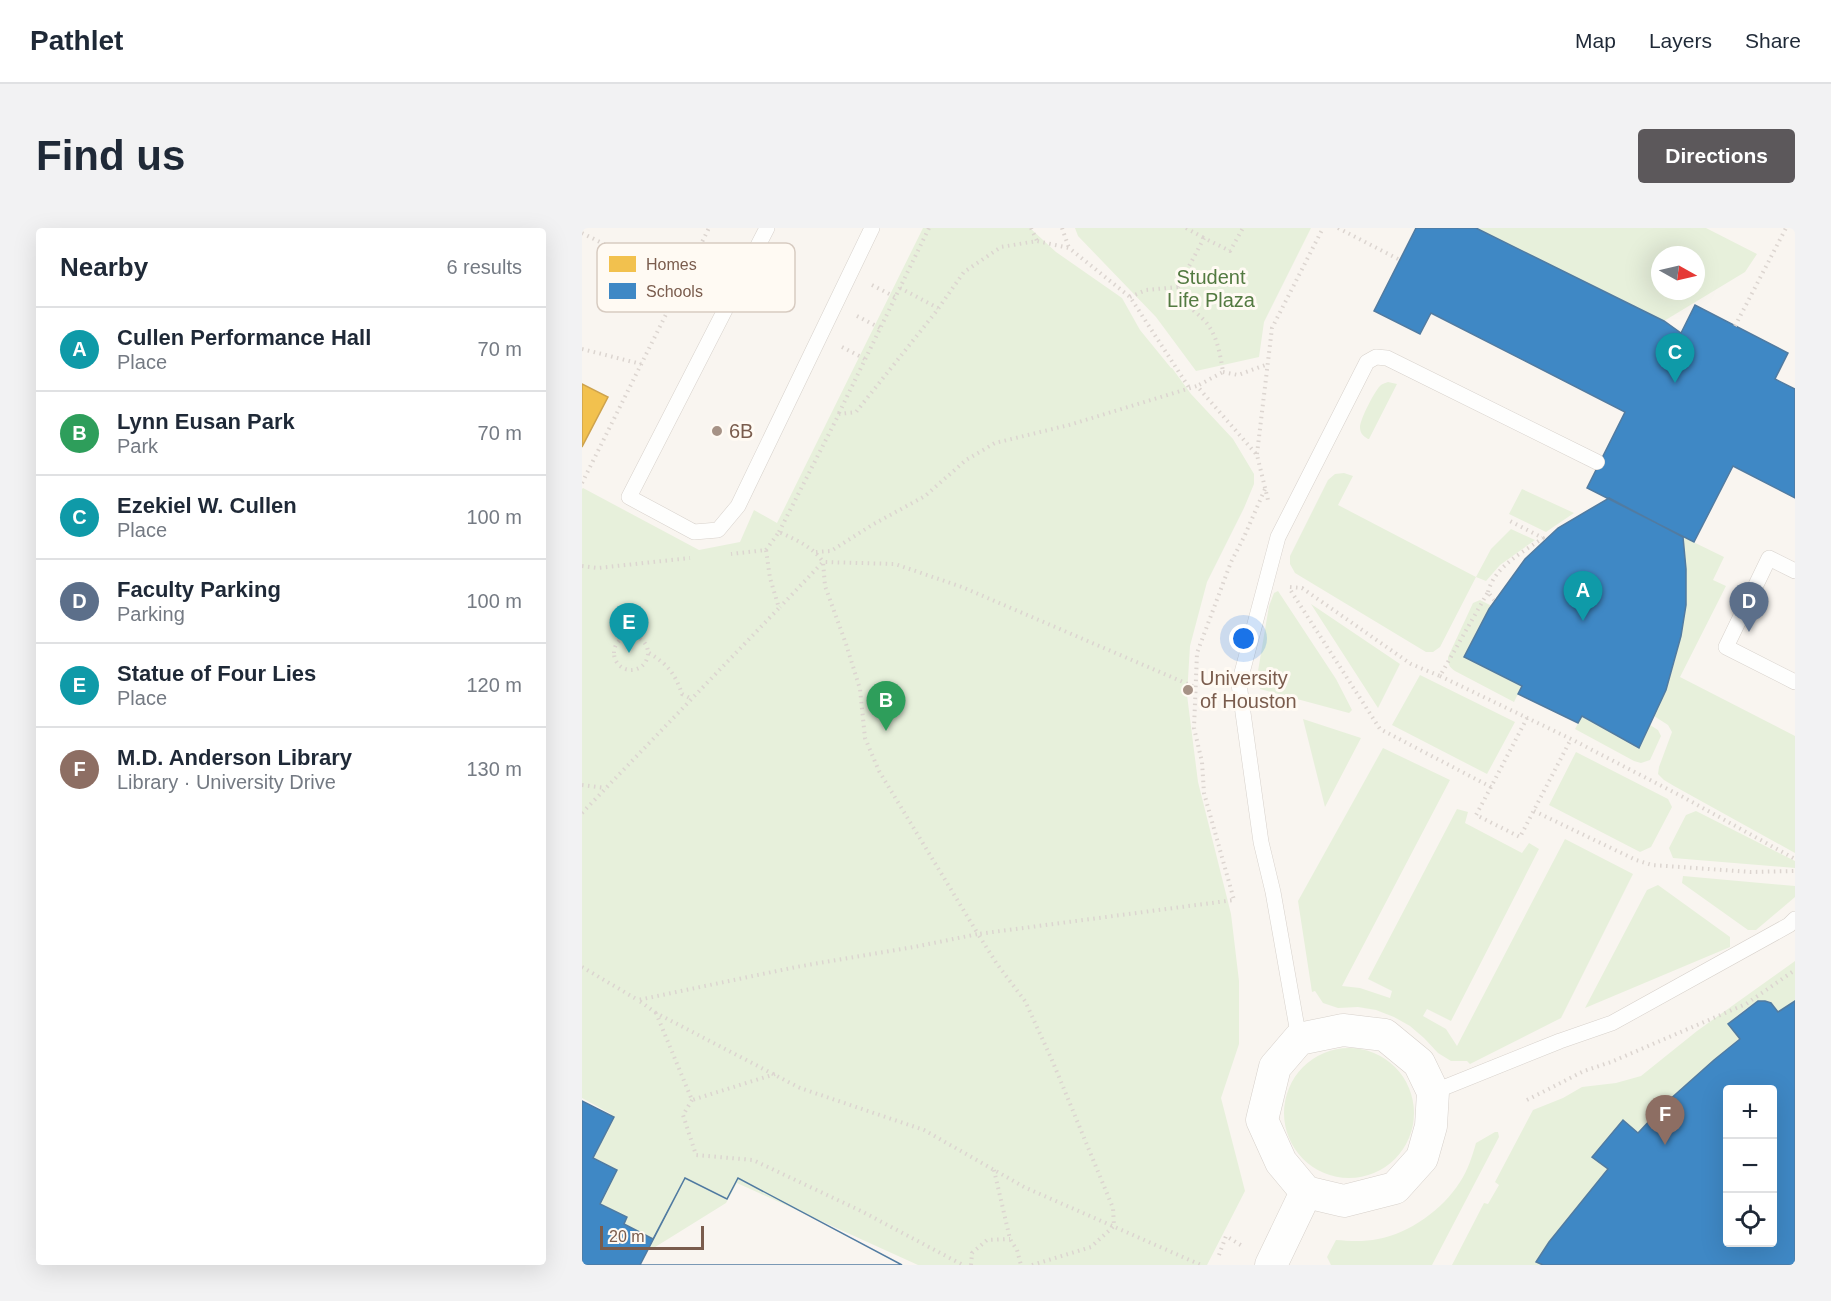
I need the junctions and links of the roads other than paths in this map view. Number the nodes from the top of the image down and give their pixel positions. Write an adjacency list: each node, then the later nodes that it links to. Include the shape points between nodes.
1 (767, 228): 3 (lane)
2 (872, 228): 4 (lane, via 738,506 718,530 694,532 628,497)
3 (759, 243)
4 (724, 312)
5 (1597, 462): 9 (lane, via 1387,358 1376,357 1367,362 1278,537 1239,684 1261,842)
6 (1795, 572): 7 (lane, via 1769,558 1726,647)
7 (1795, 682)
8 (1795, 919): 10 (lane, via 1612,1023)
9 (1299, 1039): 10 (street, via 1343,1030 1385,1035 1419,1063); 11 (street, via 1275,1067 1262,1119 1281,1162)
10 (1433, 1092): 11 (street, via 1431,1126 1422,1158 1395,1188 1344,1201)
11 (1306, 1192): 12 (street)
12 (1271, 1265)

